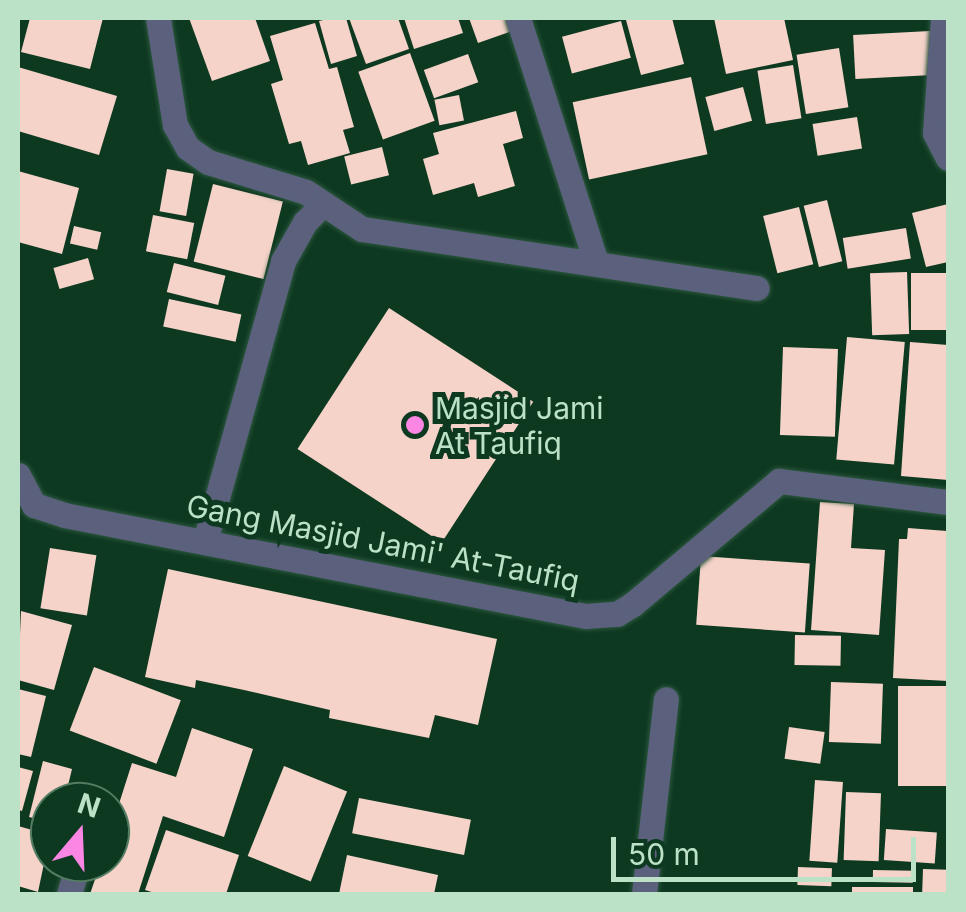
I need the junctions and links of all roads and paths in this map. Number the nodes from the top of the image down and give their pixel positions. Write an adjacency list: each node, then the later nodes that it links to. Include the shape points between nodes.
1 (158, 18): 5 (street, via 175,125 188,148 208,162 306,192)
2 (518, 18): 6 (street)
3 (943, 18): 4 (street, via 936,133)
4 (948, 158)
5 (322, 205): 6 (street, via 362,229); 10 (street, via 283,261)
6 (596, 262): 7 (street)
7 (757, 288)
8 (18, 475): 10 (street, Gang Masjid Jami' At-Taufiq, via 34,505)
9 (948, 502): 10 (street, Gang Masjid Jami' At-Taufiq, via 788,480 772,484 632,604 602,616)
10 (205, 541)
11 (666, 699): 12 (street)
12 (644, 894)

